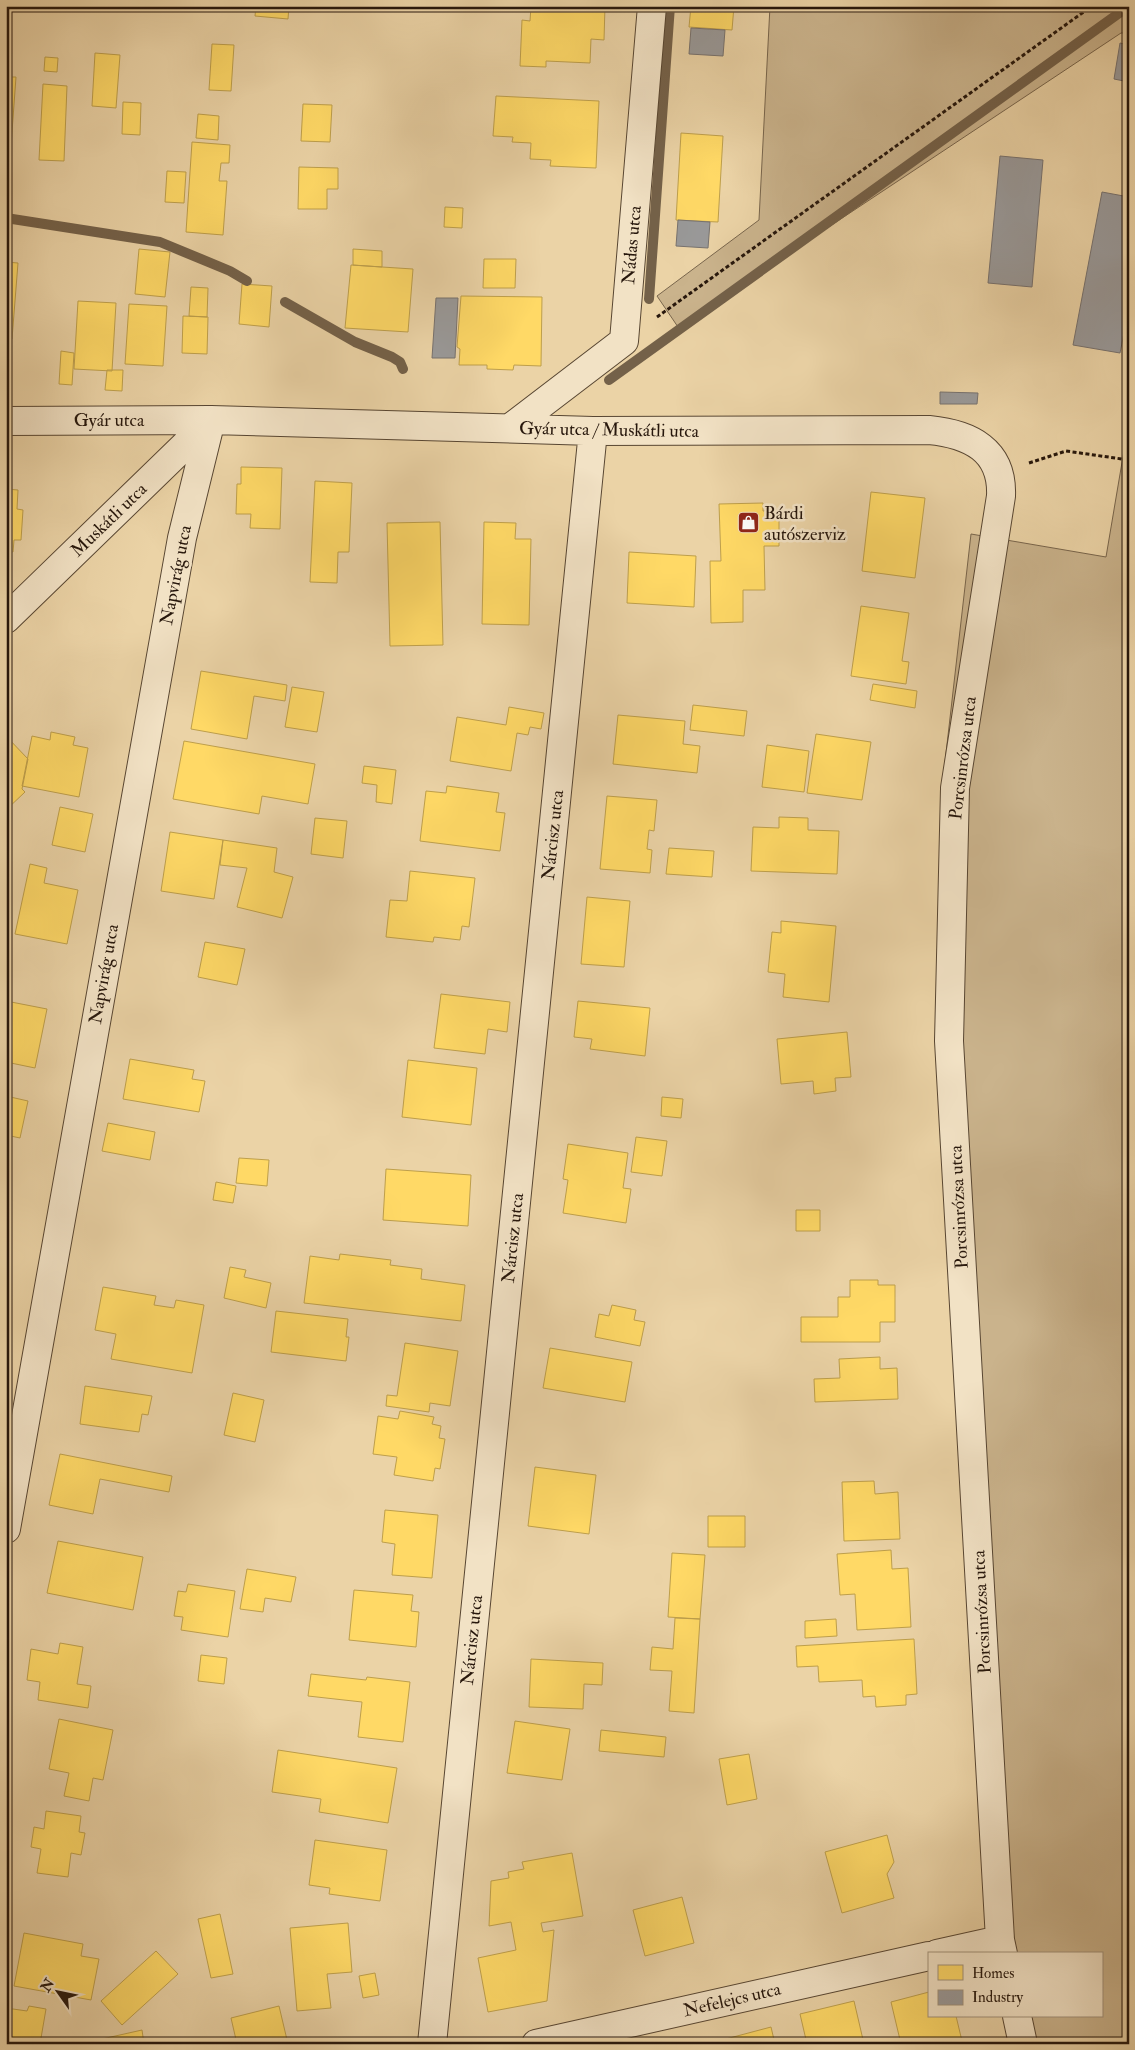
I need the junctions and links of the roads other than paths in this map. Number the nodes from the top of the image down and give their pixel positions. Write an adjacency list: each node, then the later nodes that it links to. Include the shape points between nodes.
1 (652, 6): 4 (street, Nádas utca, via 624,341)
2 (6, 420): 3 (street, Gyár utca)
3 (211, 420): 4 (street, Gyár utca / Muskátli utca); 7 (street, Muskátli utca); 8 (street, Napvirág utca, via 182,538)
4 (510, 428): 5 (street, Gyár utca / Muskátli utca)
5 (593, 431): 6 (street, Gyár utca / Muskátli utca, via 929,430 972,440); 14 (street, Nárcisz utca)
6 (996, 464): 10 (street, Porcsinrózsa utca, via 1002,483 1001,496 956,788 949,1041)
7 (6, 620)
8 (16, 1417): 9 (street, Napvirág utca)
9 (6, 1529)
10 (1002, 1947): 11 (street)
11 (956, 1952)
12 (928, 1956): 15 (street, Nefelejcs utca)
13 (1017, 2018): 16 (street)
14 (432, 2044)
15 (536, 2044)
16 (1023, 2044)

